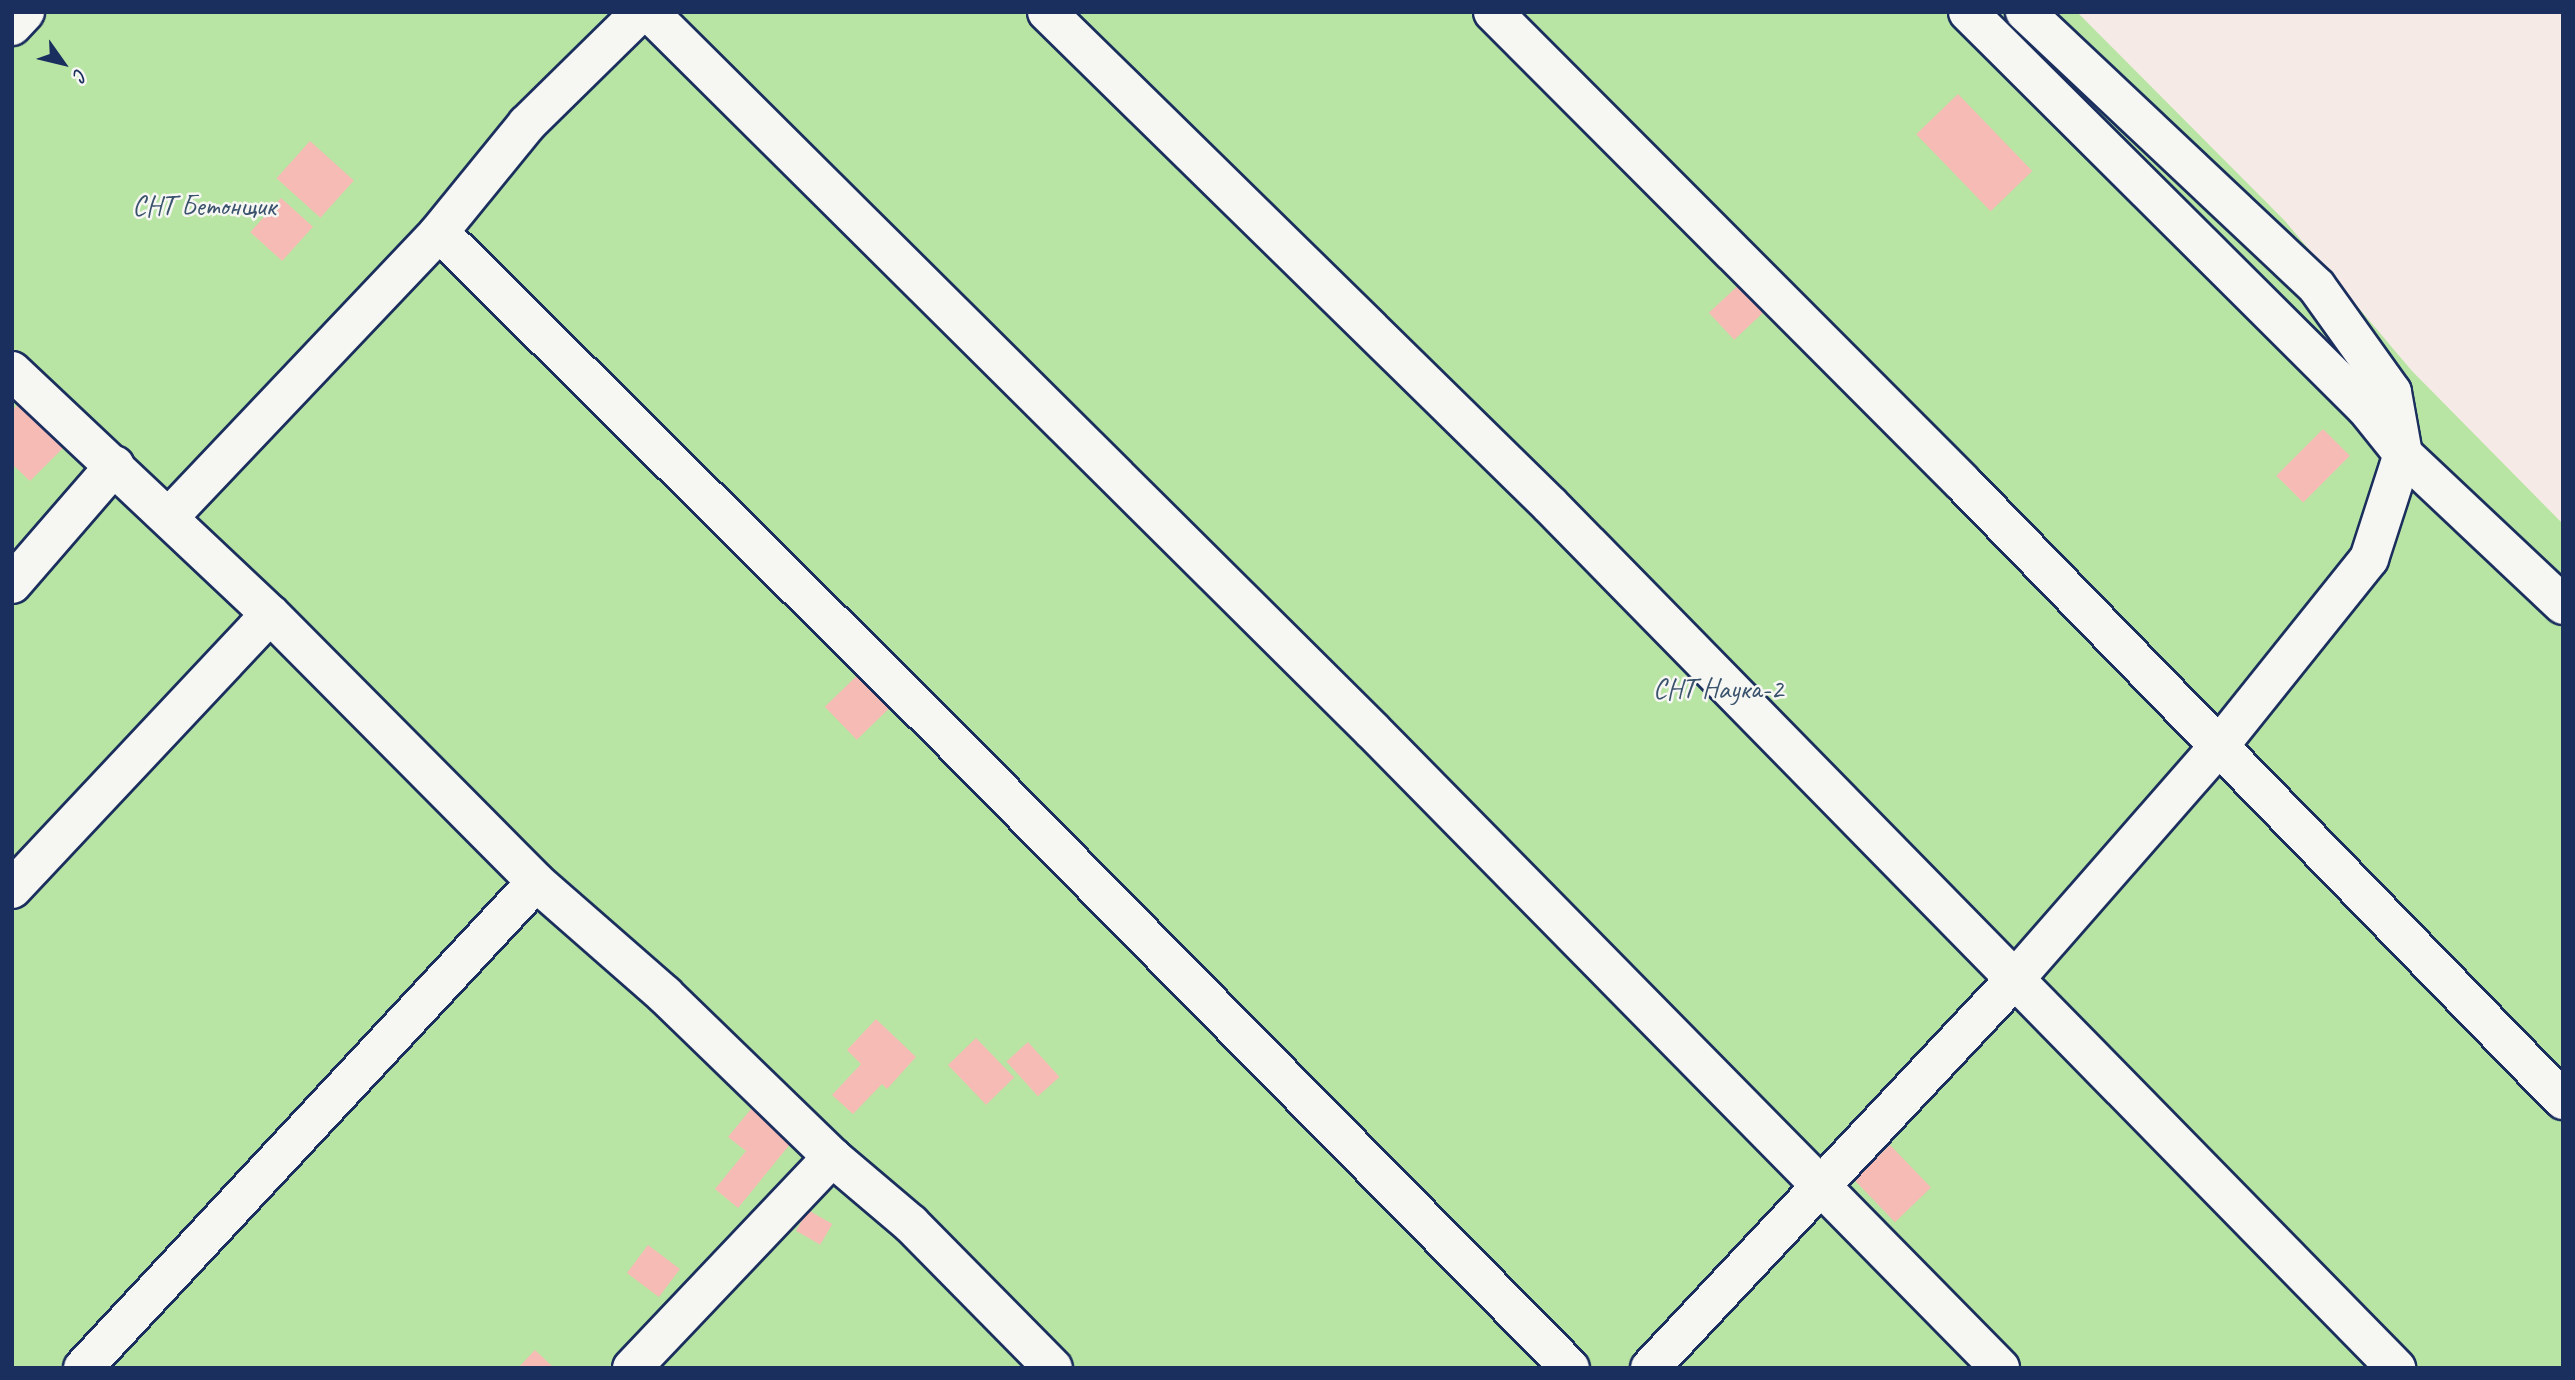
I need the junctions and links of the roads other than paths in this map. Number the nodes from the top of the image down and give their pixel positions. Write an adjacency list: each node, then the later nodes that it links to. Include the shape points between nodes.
1 (25, 12): 8 (street)
2 (641, 12): 9 (street, via 527,124)
3 (649, 12): 23 (street, via 1373,732)
4 (1047, 12): 20 (street, via 1550,505)
5 (1493, 12): 17 (street)
6 (1968, 12): 11 (street, via 2356,398)
7 (2025, 12): 11 (street, via 2316,286 2392,392)
8 (12, 26)
9 (439, 232): 13 (street); 27 (street, via 945,734)
10 (12, 371): 12 (street)
11 (2403, 454): 15 (street); 17 (street, via 2369,559)
12 (115, 465): 13 (street); 14 (street)
13 (169, 517): 16 (street)
14 (12, 584)
15 (2563, 605)
16 (270, 614): 18 (street); 19 (street)
17 (2219, 746): 20 (street); 21 (street)
18 (536, 882): 22 (street, via 665,995); 24 (street)
19 (12, 889)
20 (2015, 979): 23 (street); 30 (street)
21 (2563, 1100)
22 (832, 1157): 25 (street); 26 (street, via 911,1224)
23 (1821, 1187): 28 (street); 29 (street)
24 (83, 1368)
25 (632, 1368)
26 (1053, 1368)
27 (1570, 1368)
28 (1650, 1368)
29 (2000, 1368)
30 (2396, 1368)

